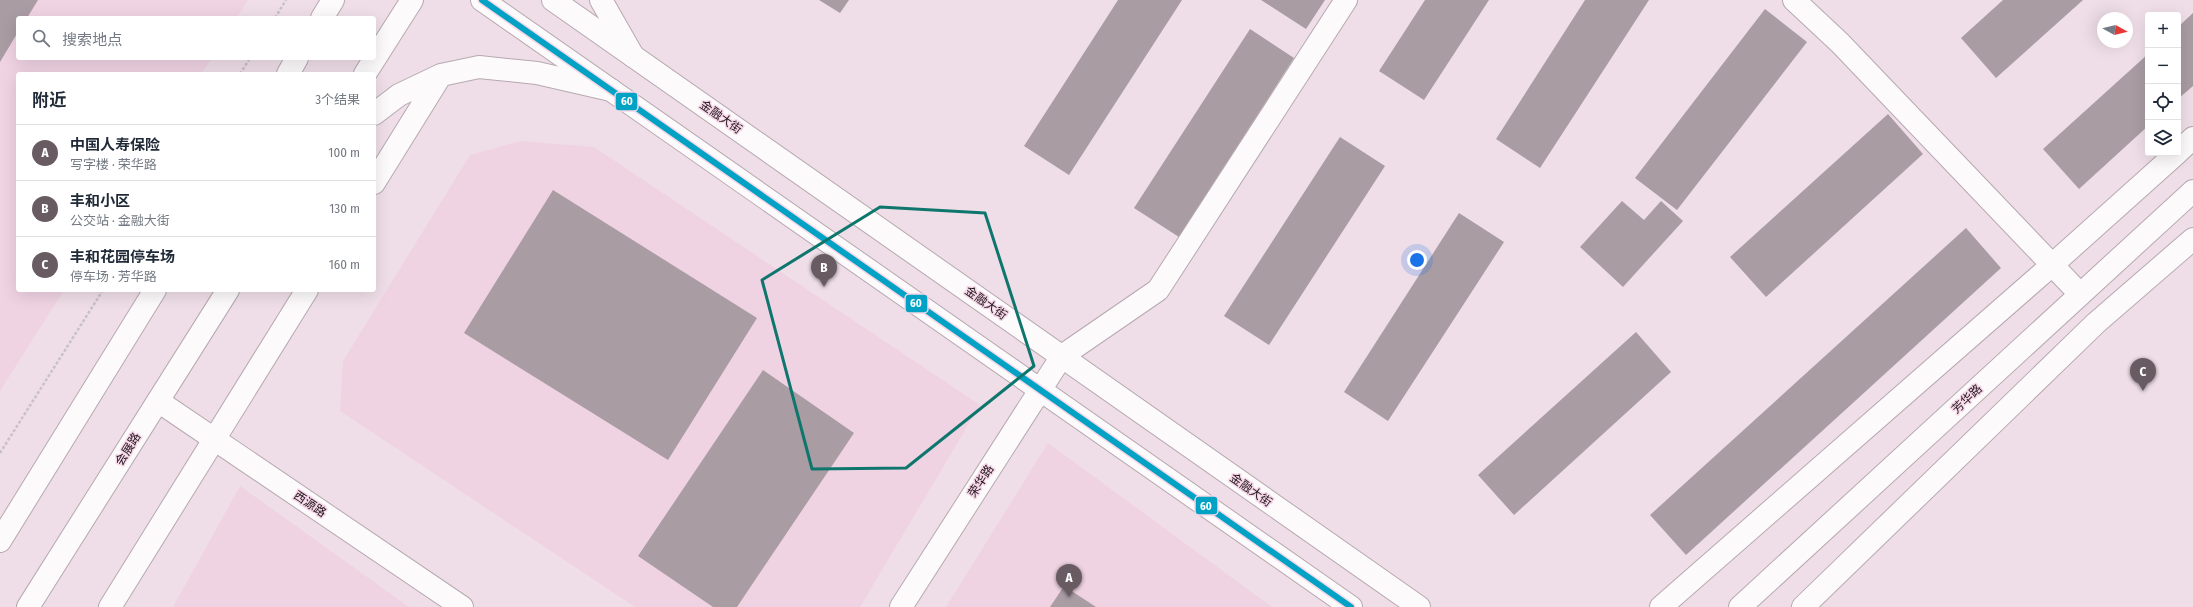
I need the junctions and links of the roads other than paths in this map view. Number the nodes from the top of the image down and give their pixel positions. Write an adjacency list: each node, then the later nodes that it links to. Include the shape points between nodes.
1 (333, 0): 8 (street)
2 (412, 0): 10 (street)
3 (482, 0): 16 (street)
4 (553, 0): 9 (street, 金融大街)
5 (601, 0): 9 (street)
6 (1346, 0): 29 (street, via 1158,290)
7 (1794, 0): 24 (street, via 1845,49)
8 (323, 16)
9 (634, 56): 29 (street, 金融大街)
10 (376, 57)
11 (296, 60): 13 (street)
12 (374, 60): 14 (street)
13 (289, 72)
14 (366, 72)
15 (441, 76): 16 (street, via 483,68 537,73); 17 (street, via 399,95); 21 (street)
16 (611, 90): 30 (street)
17 (376, 112)
18 (2193, 138): 19 (street)
19 (2181, 148)
20 (2173, 156): 24 (street)
21 (376, 180)
22 (2193, 190): 28 (street, 芳华路)
23 (2193, 239): 42 (street, via 2096,323)
24 (2052, 265): 28 (street); 40 (street)
25 (153, 292): 33 (street)
26 (227, 292): 31 (street, 会展路)
27 (306, 292): 32 (street)
28 (2080, 294): 41 (street, 芳华路)
29 (1062, 356): 30 (street, 荣华路); 39 (street, 金融大街)
30 (1040, 390): 37 (street, 荣华路); 38 (street)
31 (158, 401): 32 (street, 西源路); 34 (street, 会展路)
32 (214, 439): 35 (street); 36 (street, 西源路)
33 (0, 541)
34 (28, 607)
35 (110, 607)
36 (462, 607)
37 (901, 607)
38 (1351, 607)
39 (1419, 607)
40 (1661, 607)
41 (1740, 607)
42 (1803, 607)

